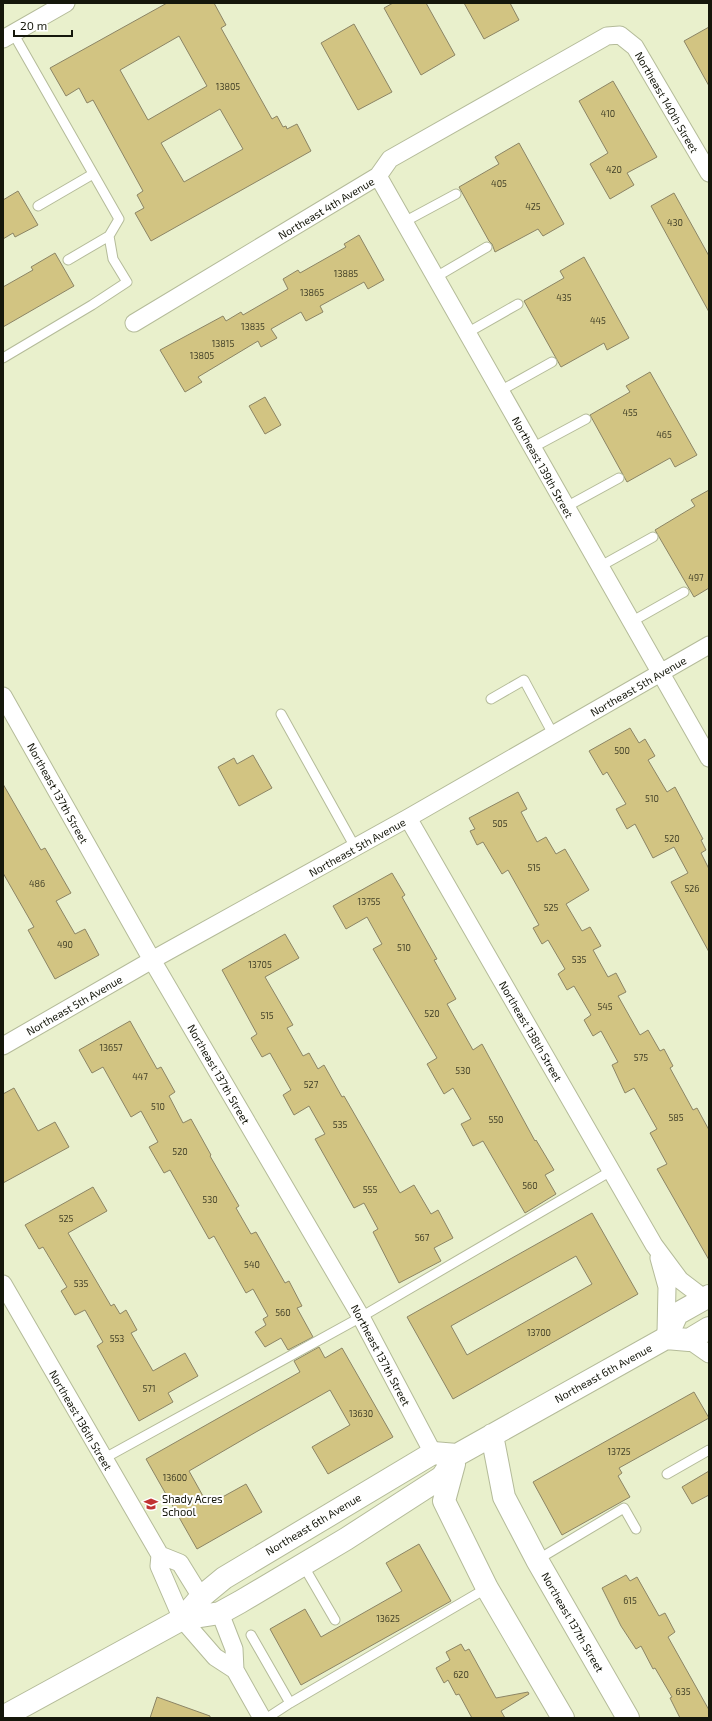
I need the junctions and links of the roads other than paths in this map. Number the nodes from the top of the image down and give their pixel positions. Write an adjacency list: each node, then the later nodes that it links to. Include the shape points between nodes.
1 (66, 3): 3 (street)
2 (620, 35): 4 (street, Northeast 140th Street, via 635,47); 6 (street, Northeast 4th Avenue, via 607,36 390,159)
3 (8, 36): 5 (lane)
4 (709, 173)
5 (93, 174): 8 (lane); 10 (lane, via 119,219)
6 (378, 176): 9 (street, Northeast 139th Street); 15 (street, Northeast 4th Avenue)
7 (456, 194): 9 (lane)
8 (38, 206)
9 (404, 222): 13 (street, Northeast 139th Street)
10 (110, 236): 12 (lane); 17 (lane, via 113,259 127,282)
11 (487, 247): 13 (lane)
12 (68, 260)
13 (436, 277): 16 (street, Northeast 139th Street)
14 (518, 304): 16 (lane)
15 (134, 324)
16 (467, 333): 19 (street, Northeast 139th Street)
17 (3, 358)
18 (552, 362): 19 (lane)
19 (500, 391): 21 (street, Northeast 139th Street)
20 (586, 419): 21 (lane)
21 (532, 448): 23 (street, Northeast 139th Street)
22 (619, 478): 23 (lane)
23 (566, 507): 25 (street, Northeast 139th Street)
24 (653, 536): 25 (lane)
25 (599, 566): 27 (street, Northeast 139th Street)
26 (684, 592): 27 (lane)
27 (631, 622): 29 (street, Northeast 139th Street)
28 (709, 645): 29 (street, Northeast 5th Avenue)
29 (659, 673): 33 (street, Northeast 5th Avenue); 34 (street, Northeast 139th Street)
30 (3, 696): 37 (street, Northeast 137th Street)
31 (492, 699): 33 (lane, via 524,680)
32 (281, 714): 36 (lane)
33 (553, 734): 35 (street, Northeast 5th Avenue)
34 (709, 758)
35 (408, 818): 36 (street, Northeast 5th Avenue); 39 (street, Northeast 138th Street)
36 (355, 847): 37 (street, Northeast 5th Avenue)
37 (152, 960): 38 (street, Northeast 5th Avenue); 43 (street, Northeast 137th Street)
38 (3, 1046)
39 (612, 1171): 40 (street, Northeast 138th Street); 43 (lane)
40 (654, 1245): 42 (street, Northeast 138th Street, via 680,1280); 45 (street, Northeast 138th Street, via 667,1287)
41 (3, 1284): 52 (street, Northeast 136th Street)
42 (707, 1298): 45 (main road, via 677,1314)
43 (361, 1317): 50 (street, Northeast 137th Street); 52 (lane)
44 (709, 1328): 46 (main road)
45 (666, 1338): 46 (main road); 48 (main road, Northeast 6th Avenue)
46 (689, 1340): 47 (street)
47 (709, 1354)
48 (492, 1435): 51 (main road, Northeast 6th Avenue); 56 (main road, Northeast 137th Street, via 504,1497)
49 (709, 1450): 53 (lane)
50 (433, 1453): 51 (main road); 59 (main road, Northeast 6th Avenue, via 231,1574)
51 (457, 1455): 57 (main road, Northeast 6th Avenue, via 442,1477); 58 (main road, via 444,1502)
52 (103, 1460): 55 (street, Northeast 136th Street)
53 (667, 1474)
54 (636, 1529): 56 (lane, via 624,1508)
55 (160, 1555): 59 (street, via 180,1563); 61 (street, Northeast 136th Street, via 159,1566)
56 (536, 1560): 66 (main road, Northeast 137th Street)
57 (303, 1565): 60 (main road, Northeast 6th Avenue); 62 (lane)
58 (487, 1588): 65 (lane); 70 (main road)
59 (201, 1597): 61 (main road, Northeast 6th Avenue)
60 (220, 1613): 61 (main road, Northeast 6th Avenue); 64 (street, Northeast 136th Street, via 234,1650)
61 (182, 1619): 64 (street, Northeast 136th Street, via 215,1657); 67 (main road, Northeast 6th Avenue)
62 (336, 1620)
63 (251, 1635): 65 (lane)
64 (235, 1670): 68 (street, Northeast 136th Street)
65 (290, 1703): 69 (lane)
66 (621, 1716)
67 (3, 1717)
68 (262, 1718)
69 (267, 1718)
70 (562, 1718)

